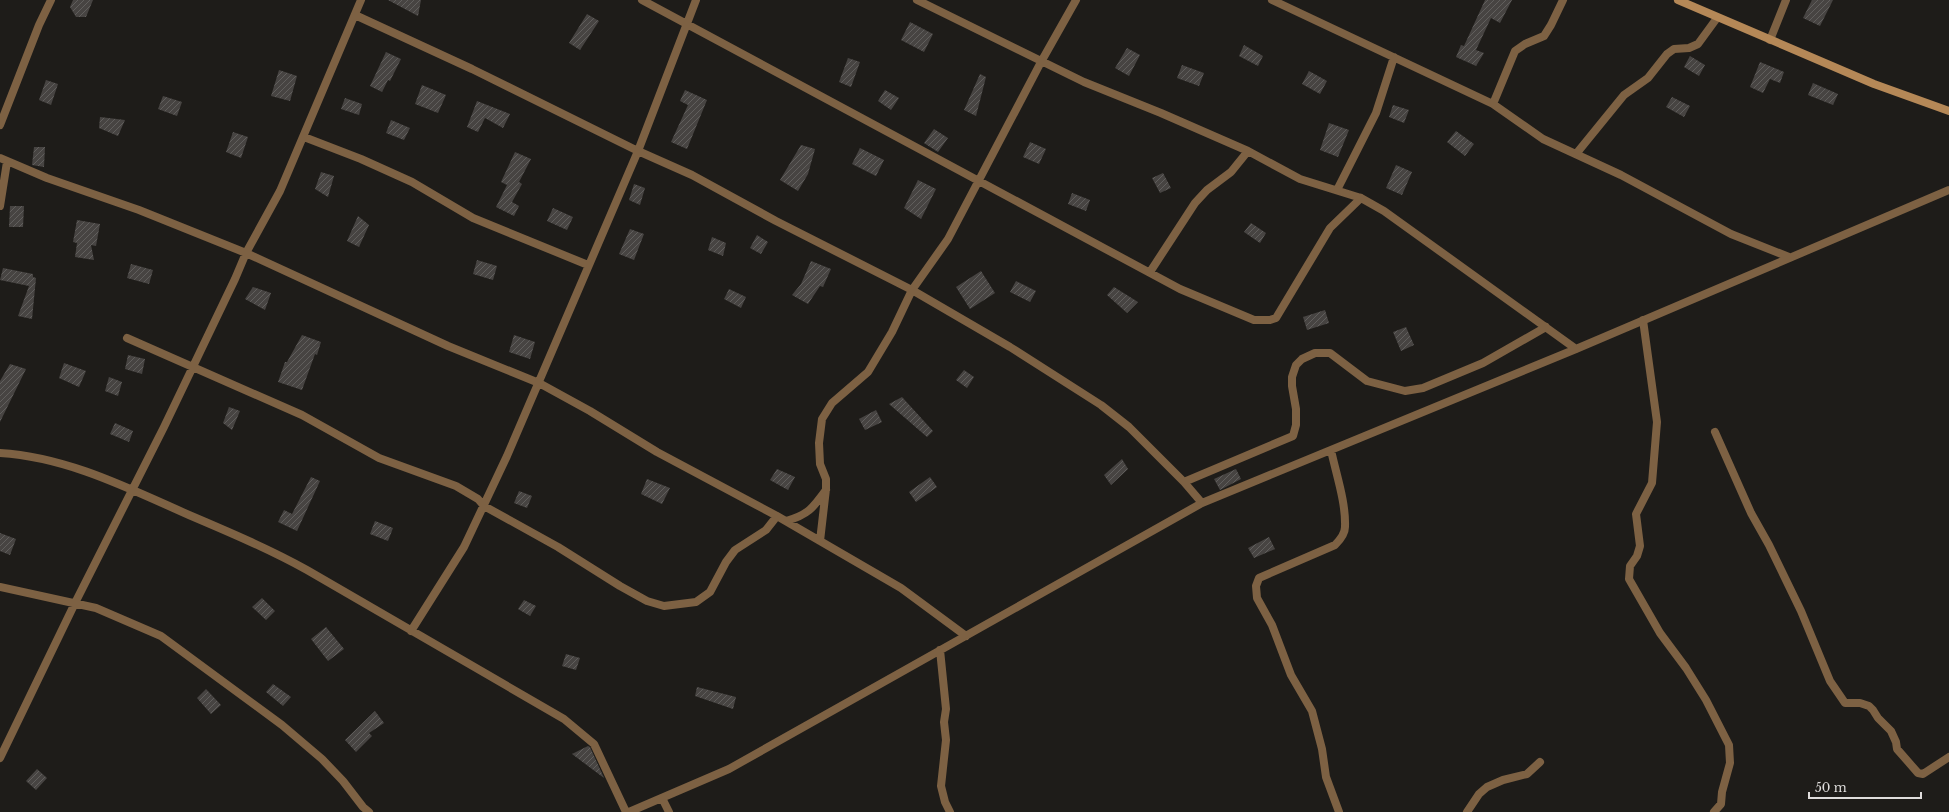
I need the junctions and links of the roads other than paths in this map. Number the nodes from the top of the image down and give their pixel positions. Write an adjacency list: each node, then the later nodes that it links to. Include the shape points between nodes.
1 (51, 0): 19 (street)
2 (642, 0): 13 (street)
3 (696, 0): 13 (street)
4 (917, 0): 16 (street)
5 (1076, 0): 16 (street)
6 (1272, 0): 15 (street)
7 (1563, 0): 17 (street, via 1544,36 1515,51)
8 (1678, 0): 12 (main road)
9 (1786, 0): 14 (street)
10 (358, 1): 11 (street)
11 (355, 15): 20 (street); 21 (street, via 472,69)
12 (1717, 18): 14 (main road); 23 (street, via 1698,44 1689,48 1674,49 1648,78 1624,95)
13 (688, 24): 21 (street); 25 (street)
14 (1770, 40): 18 (main road, via 1874,84)
15 (1394, 57): 17 (street); 26 (street, via 1376,113)
16 (1041, 62): 22 (street); 25 (street)
17 (1493, 104): 23 (street, via 1543,139)
18 (1949, 111)
19 (0, 125)
20 (304, 138): 30 (street, via 280,191); 32 (street, via 362,159 405,179 473,218)
21 (638, 151): 32 (street); 34 (street, via 692,175)
22 (1248, 151): 26 (street, via 1300,179); 33 (street, via 1231,172 1206,190 1195,203)
23 (1576, 154): 31 (street, via 1731,234)
24 (4, 160): 29 (street); 30 (street)
25 (978, 182): 33 (street); 34 (street, via 948,239)
26 (1337, 190): 28 (street)
27 (1949, 190): 31 (street)
28 (1361, 198): 33 (street, via 1330,228 1276,318 1247,318 1180,289); 36 (street, via 1384,210)
29 (0, 206)
30 (246, 253): 39 (street); 40 (street, via 448,346)
31 (1789, 258): 35 (street)
32 (588, 265): 40 (street)
33 (1150, 272)
34 (912, 290): 44 (street, via 1010,347 1101,405 1129,427); 46 (street, via 892,332 868,372 832,403 822,419 820,464 826,479)
35 (1643, 320): 38 (street); 67 (street, via 1657,422 1652,483 1636,514 1640,546 1630,566 1629,579 1660,633 1694,680 1729,745 1730,763 1721,804)
36 (1546, 326): 38 (street); 44 (street, via 1483,363 1423,388 1405,391 1368,381 1330,353 1315,353 1296,365 1292,377 1296,425 1293,436)
37 (127, 338): 39 (street)
38 (1576, 349): 42 (street)
39 (191, 368): 45 (street); 48 (street, via 302,415 379,458 456,486 478,499)
40 (539, 383): 48 (street); 49 (street, via 657,452)
41 (1715, 432): 57 (street, via 1830,681 1842,701 1869,706 1891,731 1897,749 1918,773 1923,774)
42 (1331, 450): 47 (street); 65 (street, via 1343,506 1345,528 1341,538 1335,545 1259,578 1256,586 1257,598 1272,625 1291,675 1312,711 1326,777)
43 (0, 453): 45 (street, via 36,456 60,462)
44 (1184, 482): 47 (street)
45 (132, 489): 53 (street); 54 (street, via 281,555)
46 (826, 490): 50 (street, via 815,505 801,517); 51 (street)
47 (1202, 503): 55 (street)
48 (484, 506): 49 (street, via 558,547 620,586 647,601 664,606 696,602 710,592 726,562 736,550 766,530); 54 (street, via 464,547)
49 (777, 516): 50 (street)
50 (786, 521): 51 (street)
51 (820, 541): 55 (street, via 901,588)
52 (0, 586): 53 (street)
53 (75, 602): 58 (street); 61 (street, via 96,608 161,636 282,725 322,759 343,781 350,794)
54 (411, 631): 62 (street, via 564,719 594,744)
55 (966, 636): 56 (street)
56 (940, 650): 60 (street, via 729,769); 64 (street, via 946,709 941,786)
57 (1949, 757)
58 (0, 758)
59 (1540, 762): 66 (street, via 1527,774 1487,787)
60 (662, 798): 62 (street); 63 (street)
61 (369, 812)
62 (627, 812)
63 (669, 812)
64 (950, 812)
65 (1339, 812)
66 (1467, 812)
67 (1714, 812)

